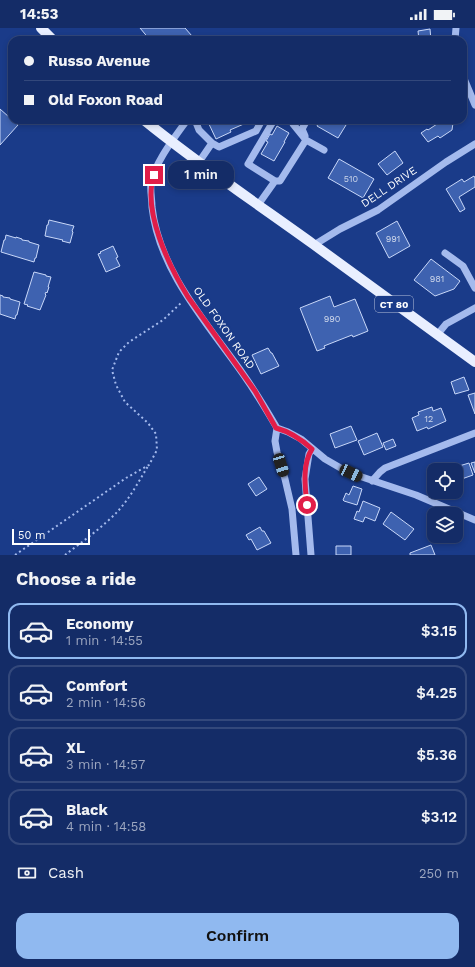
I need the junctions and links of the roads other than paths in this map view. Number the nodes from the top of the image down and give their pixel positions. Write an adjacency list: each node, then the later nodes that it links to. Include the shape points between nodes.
1 (41, 28): 2 (main road)
2 (48, 36)
3 (467, 86): 4 (street)
4 (475, 105)
5 (149, 124): 13 (main road, CT 80)
6 (184, 124): 13 (street, OLD FOXON ROAD)
7 (197, 124): 14 (street)
8 (260, 124): 14 (street, via 256,131 219,148)
9 (272, 124): 18 (street, via 248,164)
10 (293, 124): 12 (street)
11 (305, 124): 12 (street, via 302,129)
12 (306, 140): 16 (street); 18 (street, via 280,181)
13 (171, 142): 17 (main road, CT 80); 26 (street, OLD FOXON ROAD, via 152,182 151,194 159,238 188,297 255,391)
14 (212, 143): 17 (street)
15 (475, 144): 20 (street, DELL DRIVE, via 378,210)
16 (324, 150)
17 (199, 162): 19 (main road, CT 80)
18 (275, 182): 19 (street)
19 (258, 205): 20 (main road, CT 80)
20 (314, 245): 24 (main road, CT 80)
21 (445, 253): 22 (street, via 464,266)
22 (475, 288)
23 (475, 308): 24 (street, via 446,324)
24 (437, 335): 25 (main road, CT 80)
25 (475, 362)
26 (276, 428): 28 (street, via 301,439); 31 (street, via 274,441 292,509)
27 (475, 433): 29 (street, via 385,468)
28 (312, 449): 29 (street, via 344,470); 32 (street, via 305,479)
29 (372, 481): 30 (street, via 416,495)
30 (475, 520)
31 (296, 555)
32 (311, 555)

